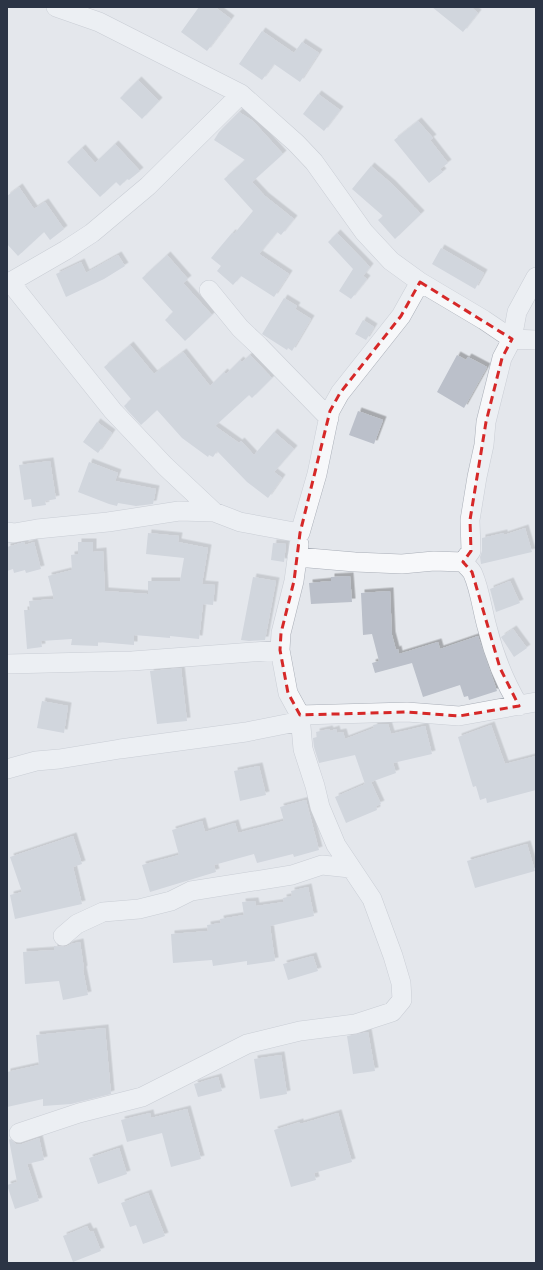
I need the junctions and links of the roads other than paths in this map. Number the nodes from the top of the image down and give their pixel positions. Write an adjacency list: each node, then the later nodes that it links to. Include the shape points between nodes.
1 (56, 7): 2 (street, via 99,22)
2 (241, 94): 4 (street, via 314,162 369,238 391,261); 5 (street, via 148,186 92,233)
3 (536, 277): 7 (street, via 517,312)
4 (420, 282): 7 (street); 9 (street, via 401,316 340,393)
5 (9, 283): 10 (street, via 113,411 165,466)
6 (210, 290): 9 (street, via 240,328)
7 (512, 339): 8 (street); 14 (street, via 502,358 486,422 470,520 471,551)
8 (536, 340)
9 (329, 418): 12 (street, via 317,474)
10 (214, 512): 11 (street, via 178,511 108,522); 12 (street, via 240,522)
11 (7, 532)
12 (300, 533): 13 (street)
13 (297, 557): 14 (street, via 402,564); 15 (street, via 294,581 281,633)
14 (463, 562): 17 (street, via 472,572 500,668 510,690)
15 (280, 650): 16 (street, via 132,661); 18 (street, via 288,693)
16 (7, 664)
17 (528, 704): 18 (street, via 459,716 407,712)
18 (301, 718): 19 (street, via 246,732 36,761); 20 (street, via 304,749 320,808 336,845)
19 (7, 769)
20 (350, 868): 21 (street, via 322,865 292,875 191,891 171,901 139,909 103,912 77,924); 22 (street, via 372,899 401,983 402,1000 392,1012 355,1024 300,1031 248,1044 142,1097 79,1112)
21 (63, 936)
22 (19, 1133)

